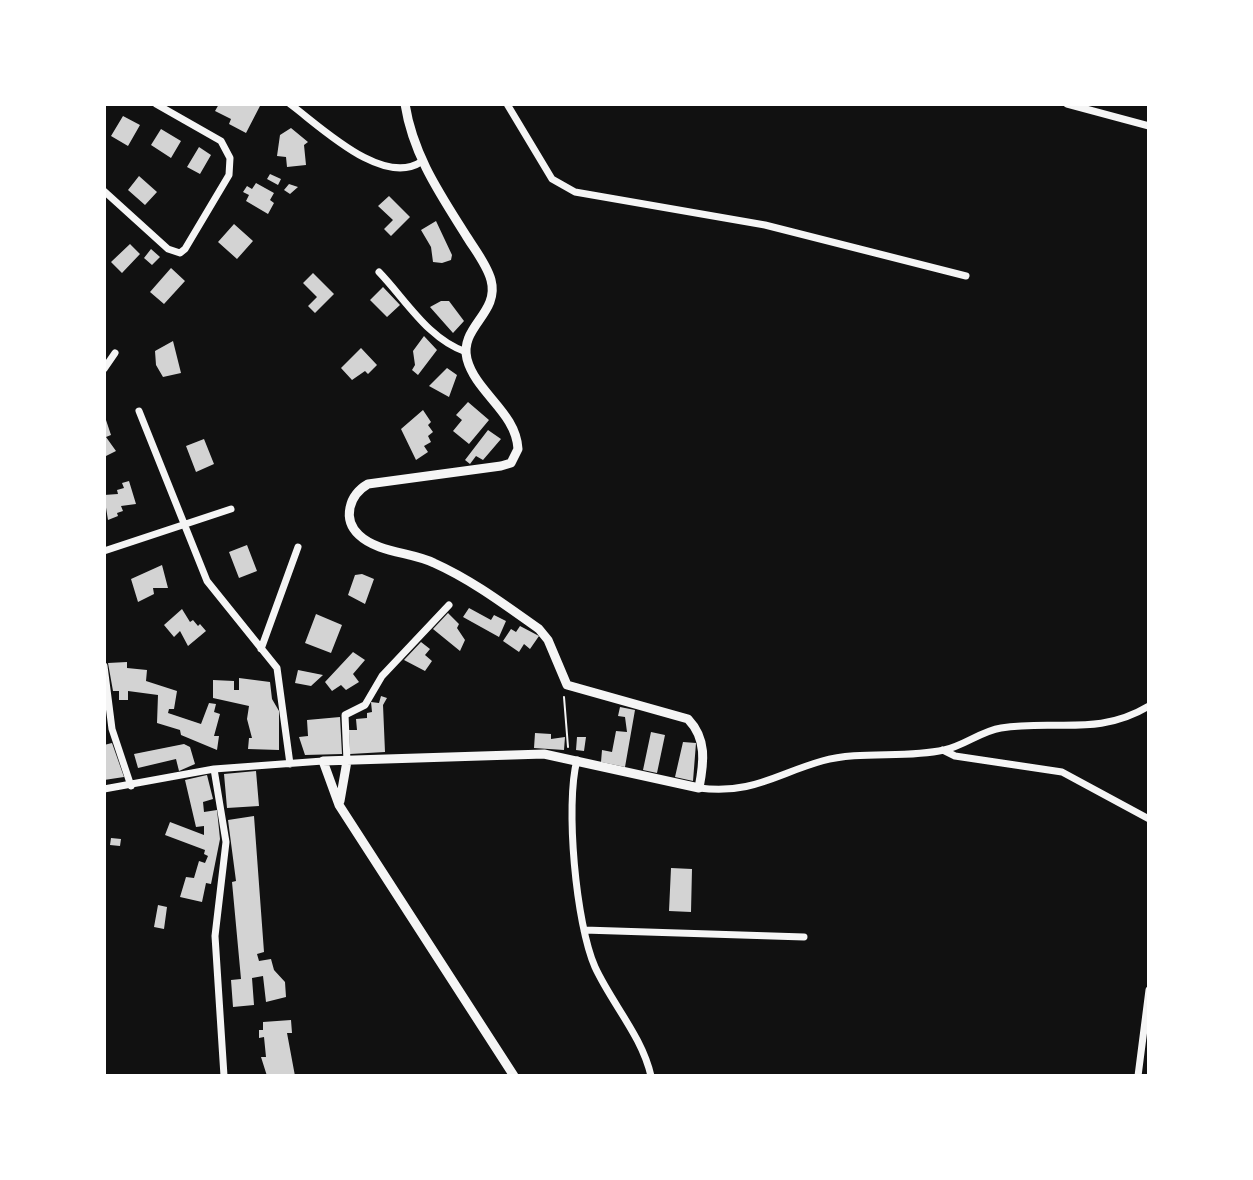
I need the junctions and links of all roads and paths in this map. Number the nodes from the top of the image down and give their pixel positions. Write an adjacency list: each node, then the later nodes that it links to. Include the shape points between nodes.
1 (156, 104): 8 (street, via 228,147 229,175 185,249 168,249)
2 (290, 104): 7 (street, via 337,142 391,167 411,168)
3 (405, 104): 7 (street)
4 (507, 104): 10 (street, via 552,179 575,192 765,225)
5 (1067, 104): 6 (street)
6 (1149, 126)
7 (421, 162): 11 (street, via 490,275 492,299)
8 (104, 191)
9 (379, 272): 11 (street, via 426,325)
10 (966, 276)
11 (466, 352): 22 (street, via 473,372 511,424 518,439 517,457 501,466 368,484 353,496 351,524 369,542 459,575 539,629)
12 (115, 353): 13 (street)
13 (104, 369)
14 (139, 411): 16 (street)
15 (231, 509): 16 (street)
16 (184, 524): 18 (street); 20 (street, via 207,581)
17 (298, 547): 20 (street)
18 (104, 551)
19 (449, 605): 27 (street, via 382,676 365,705 345,715)
20 (261, 649): 28 (street, via 277,668)
21 (104, 666): 30 (street, via 112,729)
22 (567, 685): 25 (path); 31 (street, via 688,719 702,740)
23 (1149, 706): 24 (street, via 1096,726 999,728)
24 (943, 750): 31 (street, via 849,756 762,785); 34 (street, via 1062,772)
25 (572, 759): 27 (street, via 544,754); 31 (street); 35 (street)
26 (323, 761): 27 (street); 28 (street); 33 (street)
27 (347, 761): 33 (street)
28 (290, 764): 29 (street)
29 (214, 769): 30 (street); 38 (street, via 226,842 215,936)
30 (131, 786): 32 (street)
31 (699, 788)
32 (104, 789)
33 (339, 805): 39 (street)
34 (1149, 819)
35 (584, 930): 36 (street); 40 (street, via 595,966 646,1056)
36 (804, 937)
37 (1149, 990): 41 (street)
38 (224, 1076)
39 (514, 1076)
40 (651, 1076)
41 (1138, 1076)

